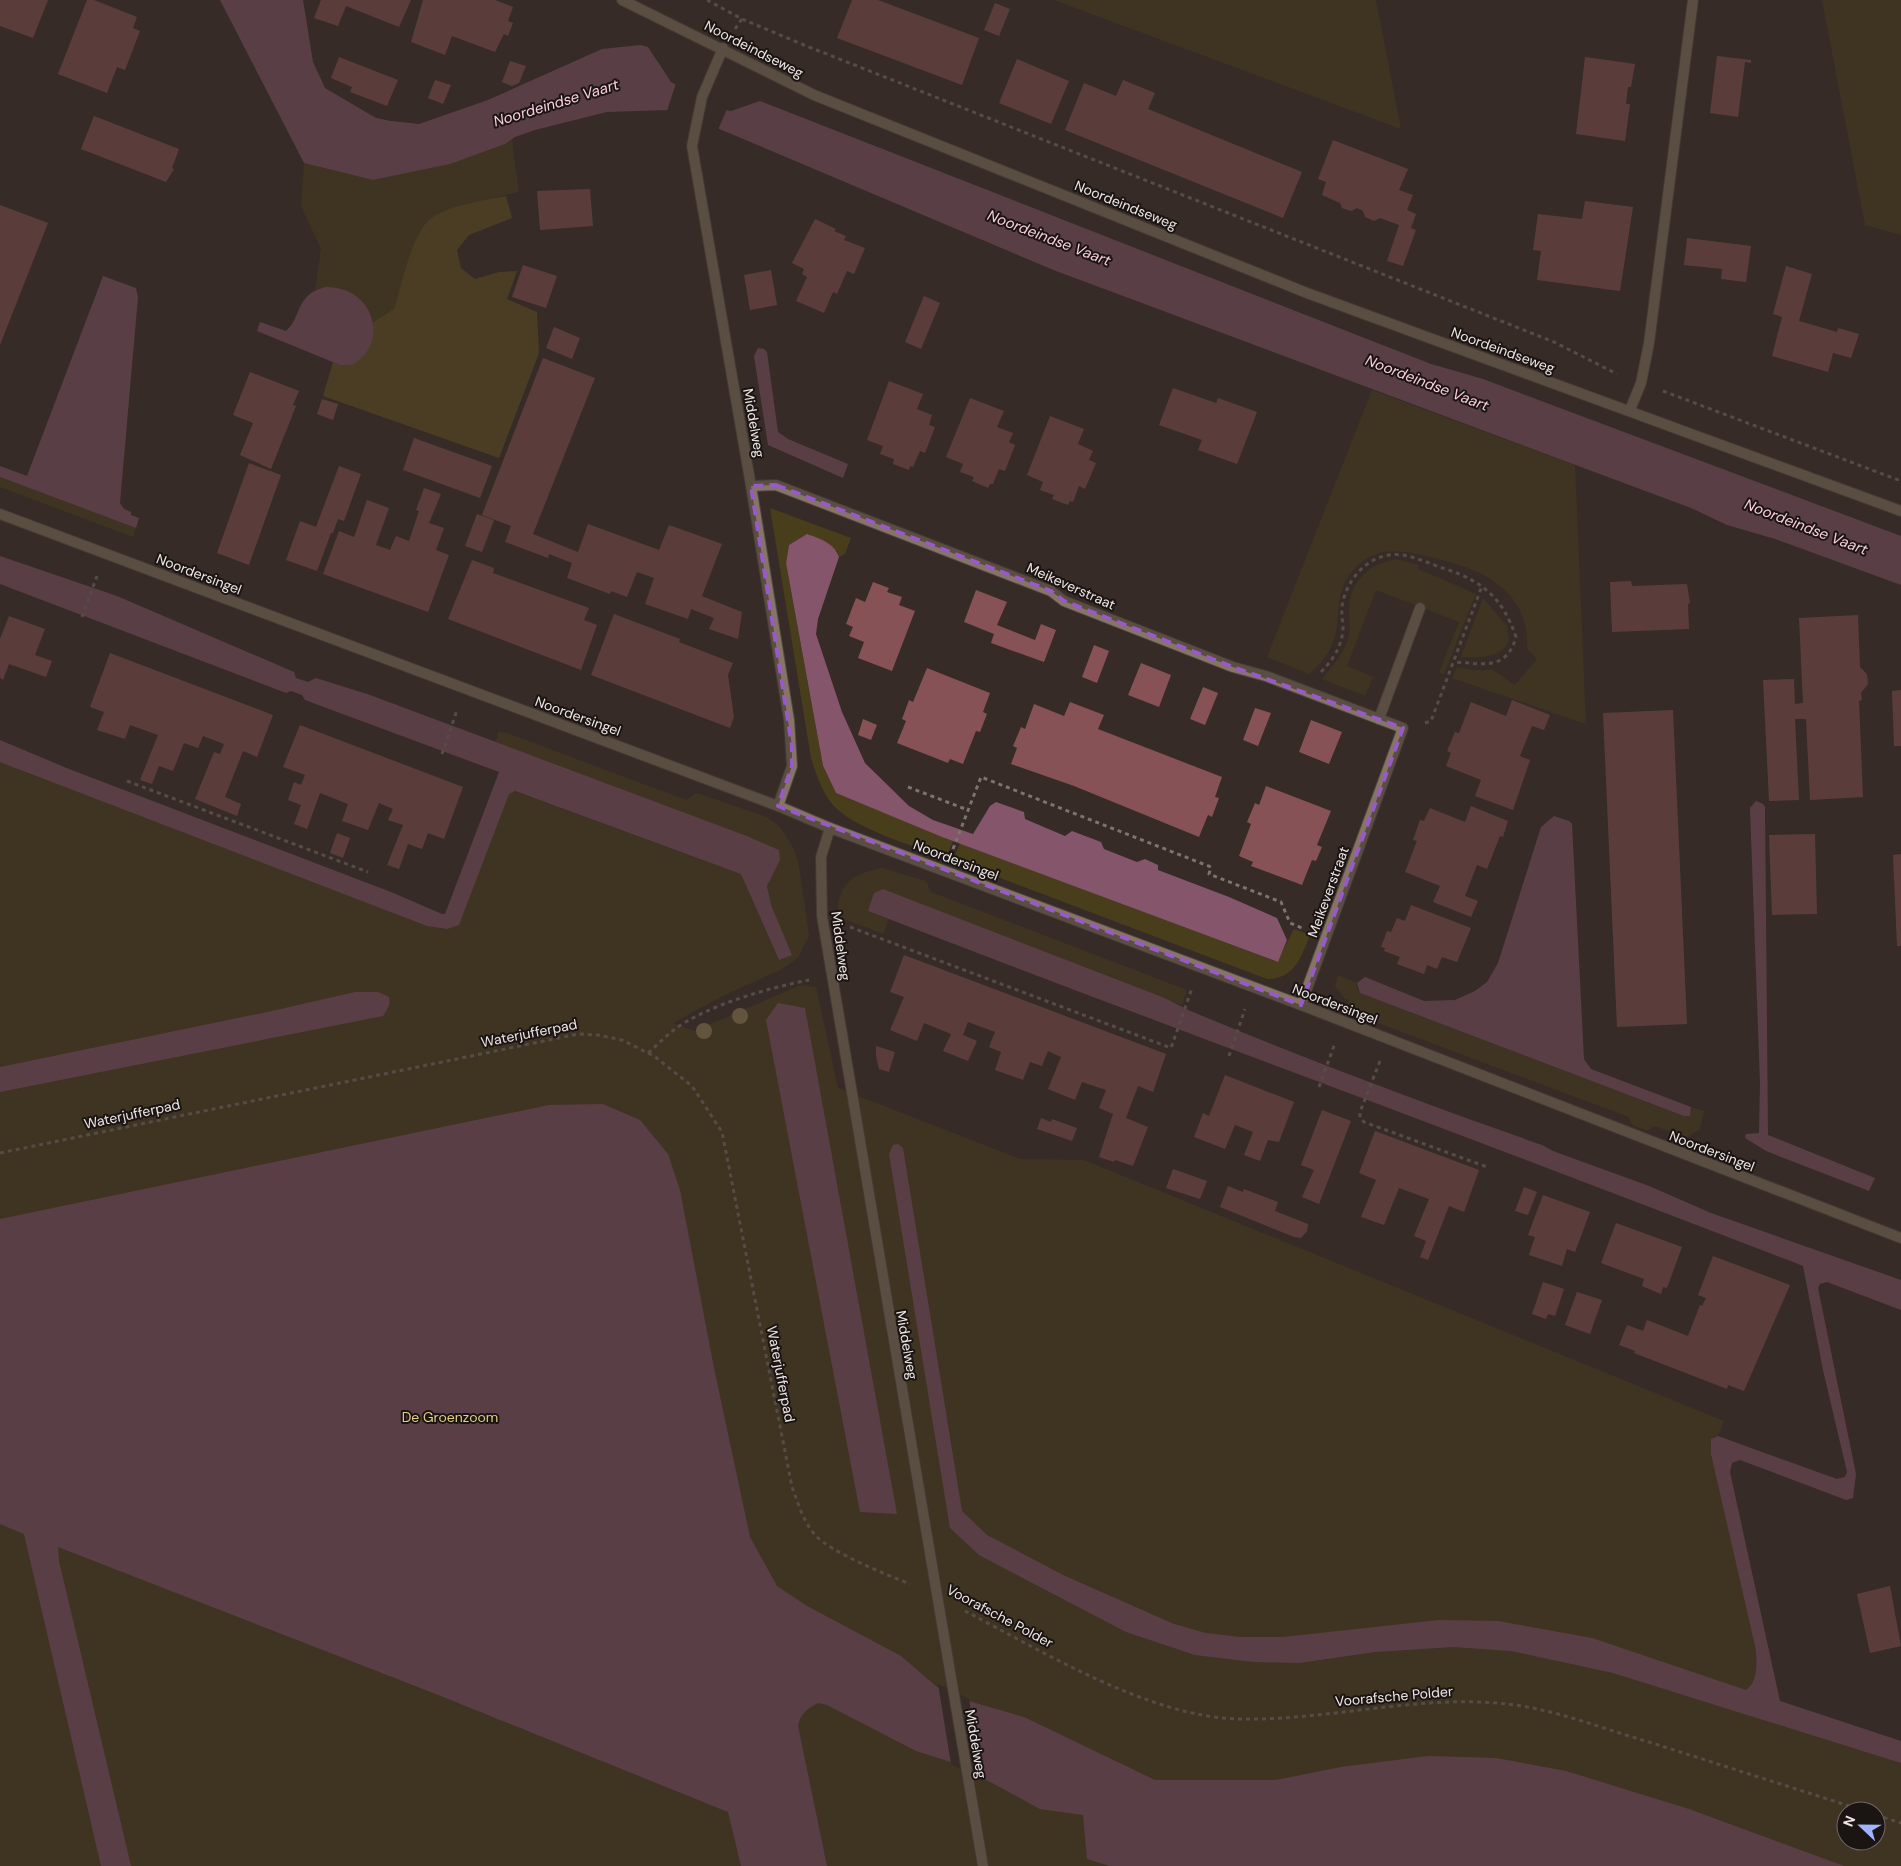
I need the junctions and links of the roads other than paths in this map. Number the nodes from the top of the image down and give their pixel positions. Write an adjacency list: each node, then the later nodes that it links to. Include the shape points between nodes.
1 (622, 0): 3 (street, Noordeindseweg)
2 (1693, 0): 4 (street, via 1649,343 1641,383)
3 (723, 48): 4 (street, Noordeindseweg, via 814,95 1307,293); 5 (street, Middelweg, via 702,97 692,146)
4 (1630, 410): 6 (street, Noordeindseweg)
5 (751, 486): 9 (street, Meikeverstraat, via 776,484 1051,591 1064,601 1233,667 1266,676); 10 (street, Middelweg, via 792,746 792,766)
6 (1901, 511)
7 (0, 514): 10 (street, Noordersingel)
8 (1420, 608): 9 (street)
9 (1379, 719): 12 (street, Meikeverstraat, via 1403,728)
10 (778, 806): 11 (street, Noordersingel)
11 (830, 828): 12 (street, Noordersingel); 14 (street, Middelweg, via 822,857 822,916)
12 (1301, 1005): 13 (street, Noordersingel)
13 (1901, 1238)
14 (983, 1866)

